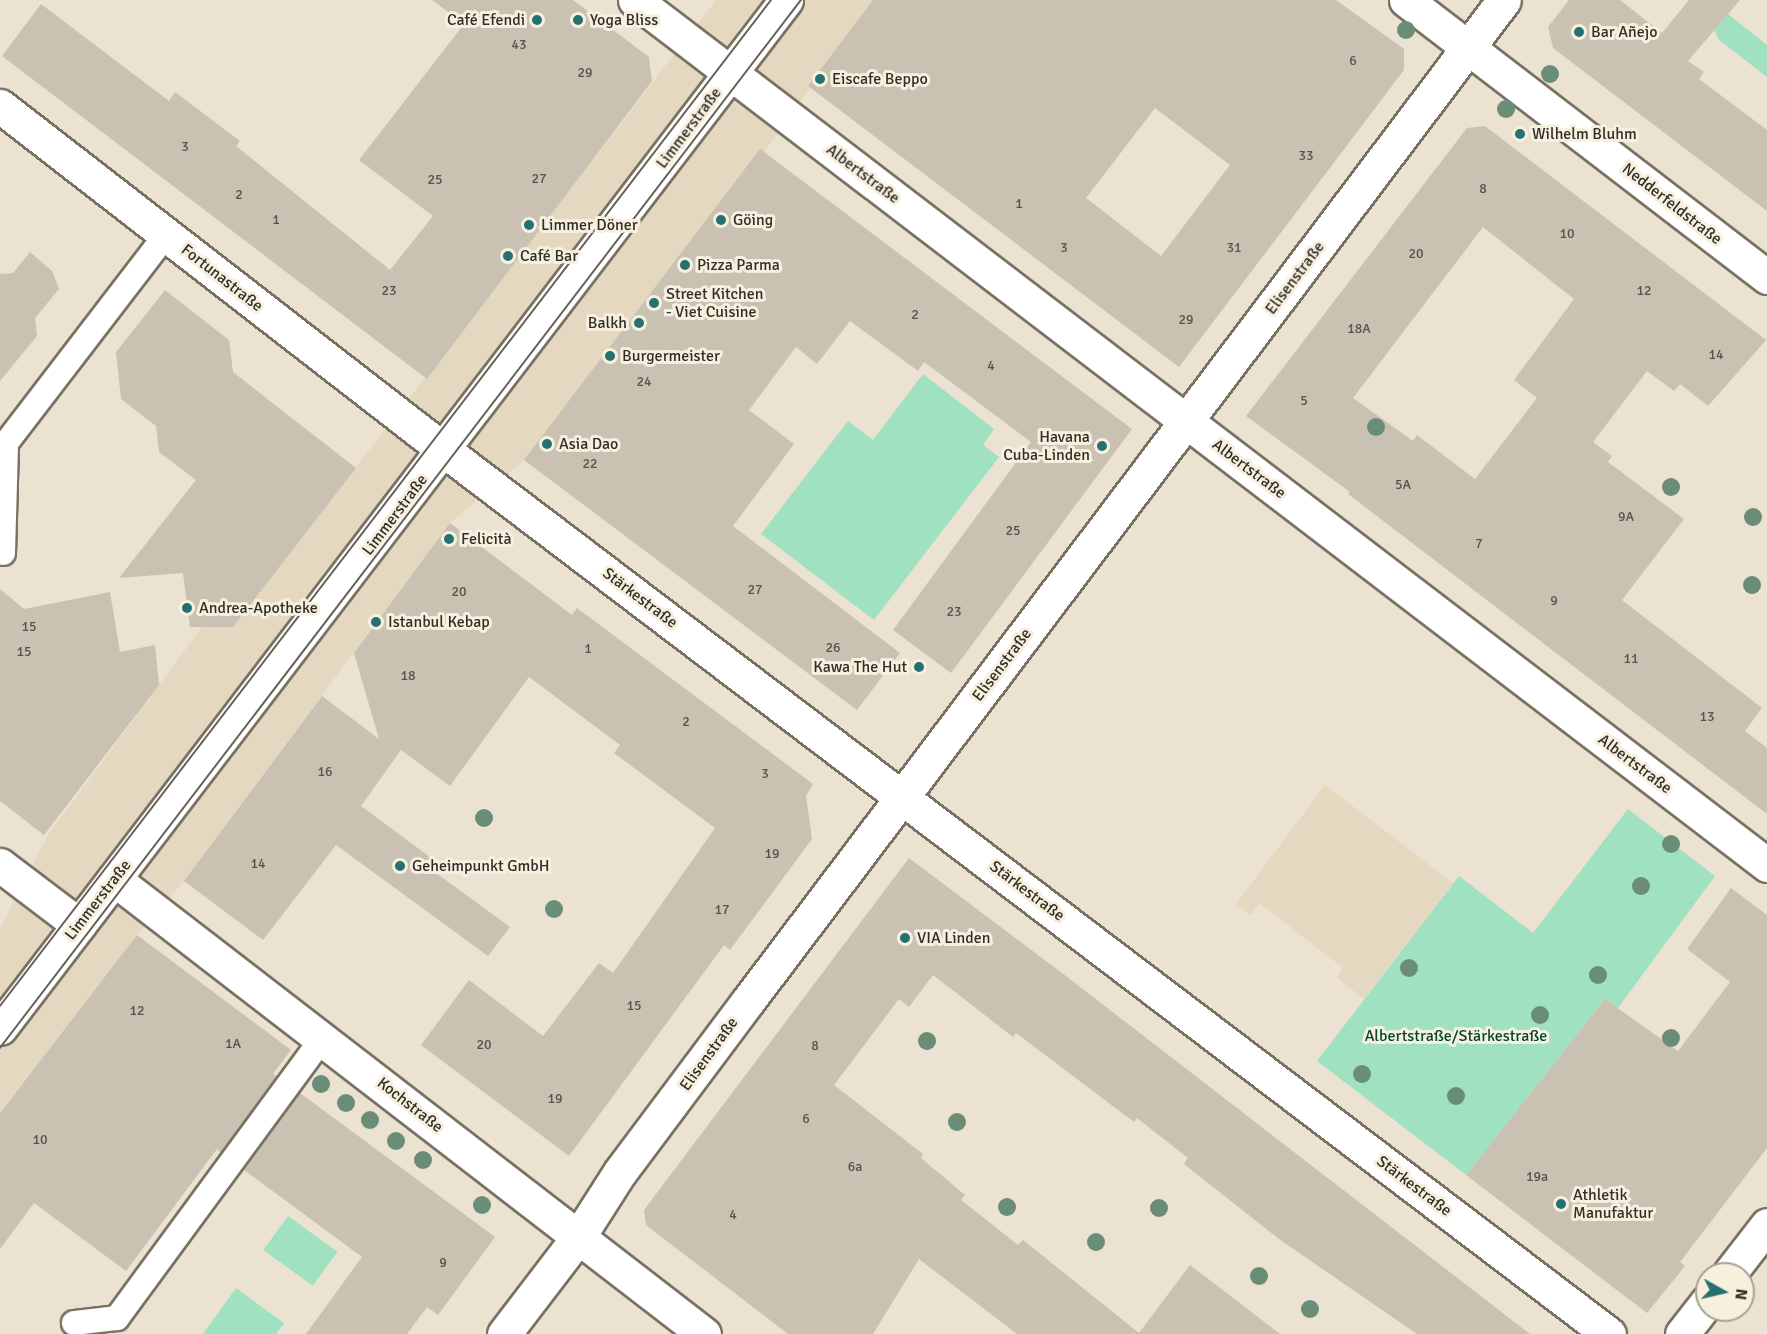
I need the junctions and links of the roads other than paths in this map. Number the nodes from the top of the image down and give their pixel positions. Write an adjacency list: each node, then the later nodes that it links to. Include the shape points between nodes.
1 (635, 0): 6 (street, Albertstraße)
2 (786, 0): 6 (street, Limmerstraße)
3 (1406, 0): 5 (street, Nedderfeldstraße)
4 (1504, 0): 5 (street, Elisenstraße)
5 (1468, 48): 9 (street, Nedderfeldstraße); 10 (street, Elisenstraße)
6 (731, 73): 10 (street, Albertstraße); 12 (street, Limmerstraße)
7 (0, 106): 8 (street, Fortunastraße)
8 (166, 235): 11 (lane); 12 (street, Fortunastraße)
9 (1767, 278)
10 (1188, 423): 14 (street, Elisenstraße); 16 (street, Albertstraße)
11 (3, 449): 13 (lane)
12 (444, 450): 14 (street, Stärkestraße); 17 (street, Limmerstraße)
13 (3, 553)
14 (902, 796): 22 (street, Elisenstraße, via 620,1172); 28 (street, Stärkestraße)
15 (0, 865): 18 (street)
16 (1767, 865)
17 (114, 879): 18 (street, Limmerstraße); 20 (street, Kochstraße)
18 (79, 925): 19 (street, Limmerstraße)
19 (0, 1028)
20 (323, 1038): 22 (street, Kochstraße); 25 (lane, via 117,1318)
21 (1767, 1225): 23 (street)
22 (579, 1236): 26 (street, Elisenstraße); 27 (street, Kochstraße)
23 (1738, 1262)
24 (1695, 1317): 29 (street)
25 (74, 1323)
26 (504, 1334)
27 (704, 1334)
28 (1609, 1334)
29 (1682, 1334)

